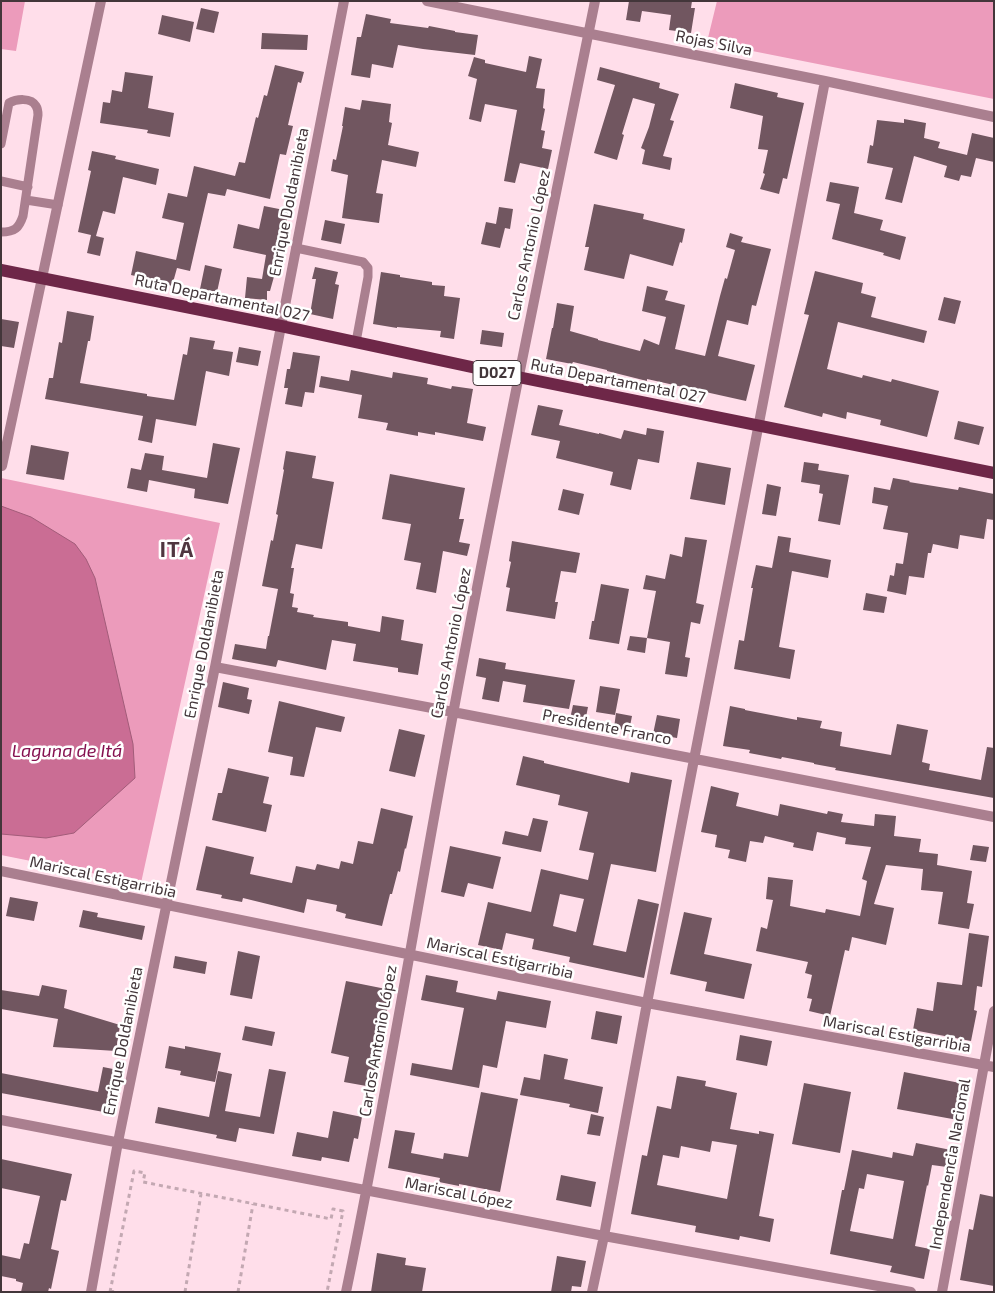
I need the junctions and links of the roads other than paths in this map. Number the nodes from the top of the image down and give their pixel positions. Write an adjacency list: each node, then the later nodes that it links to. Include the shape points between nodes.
1 (102, 1): 12 (street)
2 (344, 1): 14 (street, Enrique Doldanibieta)
3 (427, 1): 5 (street, Rojas Silva)
4 (595, 1): 5 (street, Carlos Antonio López)
5 (588, 33): 6 (street, Rojas Silva); 19 (street, Carlos Antonio López)
6 (825, 81): 7 (street, Rojas Silva); 20 (street)
7 (994, 117)
8 (1, 144): 10 (lane, via 9,103 18,99 34,103 38,115)
9 (1, 181): 10 (lane)
10 (28, 187): 11 (lane)
11 (26, 200): 12 (lane); 13 (lane, via 19,226 10,232)
12 (58, 205): 16 (street)
13 (1, 232)
14 (296, 248): 17 (street, Enrique Doldanibieta); 18 (lane, via 363,262 368,268)
15 (1, 270): 16 (main road, Ruta Departamental 027 / D027)
16 (42, 278): 17 (main road, Ruta Departamental 027 / D027); 21 (street)
17 (281, 326): 18 (main road, Ruta Departamental 027 / D027); 23 (street, Enrique Doldanibieta)
18 (356, 342): 19 (main road, Ruta Departamental 027 / D027)
19 (518, 378): 20 (main road, Ruta Departamental 027 / D027); 24 (street, Carlos Antonio López)
20 (758, 426): 22 (main road, Ruta Departamental 027 / D027); 25 (street)
21 (2, 466)
22 (994, 473)
23 (215, 667): 24 (street, Presidente Franco); 28 (street, Enrique Doldanibieta)
24 (453, 712): 25 (street, Presidente Franco); 29 (street, Carlos Antonio López)
25 (694, 759): 26 (street, Presidente Franco); 30 (street)
26 (994, 817)
27 (1, 871): 28 (street, Mariscal Estigarribia)
28 (166, 905): 29 (street, Mariscal Estigarribia); 34 (street, Enrique Doldanibieta)
29 (409, 954): 30 (street, Mariscal Estigarribia); 35 (street, Carlos Antonio López)
30 (647, 1003): 32 (street, Mariscal Estigarribia); 36 (street)
31 (994, 1011): 32 (street, Independencia Nacional)
32 (989, 1066): 41 (street, Independencia Nacional)
33 (1, 1120): 34 (street, Mariscal López)
34 (118, 1142): 35 (street, Mariscal López); 37 (street, Enrique Doldanibieta)
35 (367, 1190): 36 (street, Mariscal López); 38 (street, Carlos Antonio López)
36 (604, 1236): 39 (street); 40 (street, Mariscal López)
37 (91, 1292)
38 (346, 1292)
39 (592, 1292)
40 (912, 1292)
41 (942, 1292)

